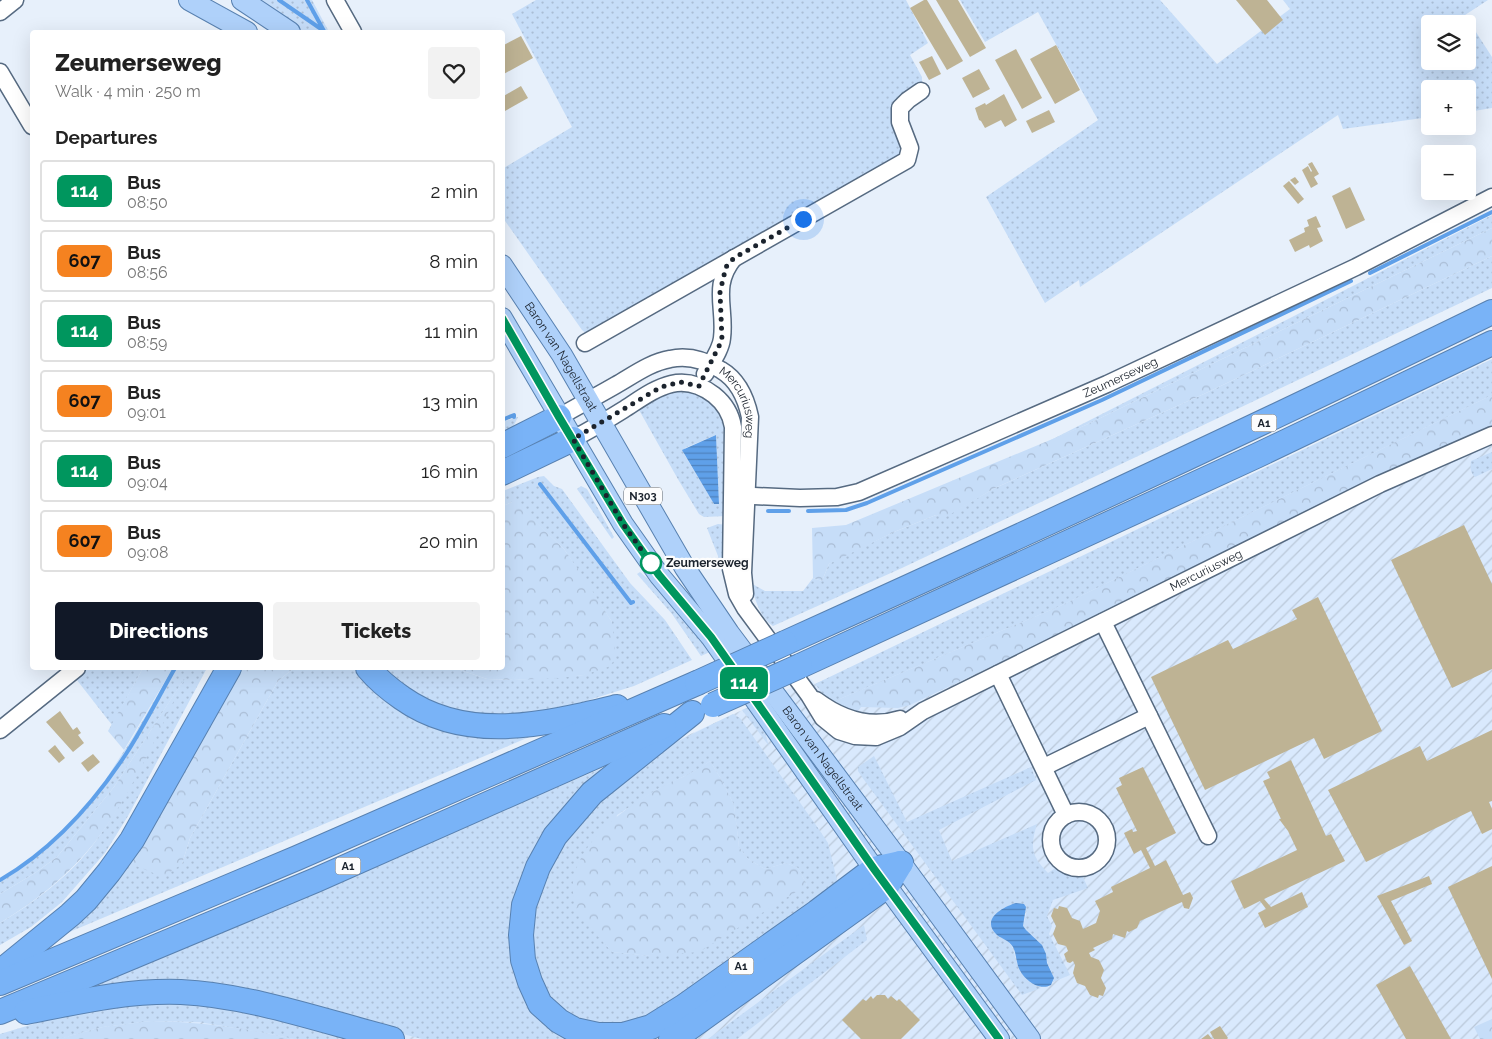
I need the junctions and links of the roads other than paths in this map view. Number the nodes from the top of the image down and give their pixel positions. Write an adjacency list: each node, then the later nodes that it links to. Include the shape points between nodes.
1 (189, 0): 4 (main road)
2 (242, 0): 5 (main road)
3 (335, 0): 6 (street)
4 (243, 30)
5 (287, 30)
6 (352, 30)
7 (0, 72): 9 (street)
8 (922, 91): 11 (street, via 900,108 900,122 910,148 907,160)
9 (30, 123)
10 (1492, 197): 26 (street, Zeumerseweg, via 1356,267 1116,380 859,492 837,497)
11 (734, 258): 15 (street); 17 (street, via 726,267 720,292 722,340)
12 (505, 270): 19 (main road, Baron van Nagellstraat / N303)
13 (1492, 312): 32 (highway, A1, bridge, via 1289,412 1043,527)
14 (505, 323): 20 (main road, Baron van Nagellstraat / N303)
15 (585, 343)
16 (1492, 343): 33 (highway, A1, bridge, via 1150,506)
17 (710, 364): 18 (street); 19 (street, Mercuriusweg, via 698,359 670,358); 26 (street, Mercuriusweg, via 736,383 748,405 750,417)
18 (699, 386): 21 (street, Mercuriusweg, via 680,382 661,387); 26 (street, Mercuriusweg, via 717,397 731,417)
19 (588, 400): 20 (street, Mercuriusweg); 21 (main road, Baron van Nagellstraat / N303)
20 (559, 417): 23 (main road, Baron van Nagellstraat / N303); 24 (highway)
21 (602, 424): 23 (street, Mercuriusweg); 39 (main road, Baron van Nagellstraat / N303, via 685,568 729,633)
22 (1492, 435): 27 (street, Mercuriusweg, via 1380,484)
23 (573, 439): 25 (highway); 40 (main road, Baron van Nagellstraat / N303, via 623,524 659,575 716,645)
24 (505, 444)
25 (505, 471)
26 (740, 495): 31 (street, Mercuriusweg, via 731,569 737,594 809,695 829,710 846,718 875,724 897,720 923,711)
27 (1103, 622): 31 (street, Mercuriusweg); 34 (street)
28 (75, 670): 35 (street)
29 (228, 670): 41 (highway, via 132,840 109,872 70,915)
30 (370, 670): 32 (highway, A1, via 387,688 416,708 472,725 543,723)
31 (998, 674): 36 (street)
32 (673, 694): 42 (highway, A1)
33 (703, 709): 40 (highway, A1, via 592,793 555,836 538,867 524,905 521,935 523,960 540,1004 575,1030 598,1036 623,1035 651,1027 809,918); 43 (highway, A1, via 316,880)
34 (1149, 716): 36 (street); 38 (street)
35 (0, 730)
36 (1044, 768): 37 (street)
37 (1066, 815)
38 (1208, 836)
39 (901, 863): 40 (highway, A1); 48 (main road, Baron van Nagellstraat)
40 (880, 878): 46 (highway, A1); 47 (main road, Baron van Nagellstraat)
41 (0, 972)
42 (0, 983)
43 (0, 1012)
44 (0, 1018): 45 (highway, via 112,996 180,992 267,1006)
45 (392, 1039)
46 (671, 1039)
47 (999, 1039)
48 (1030, 1039)

